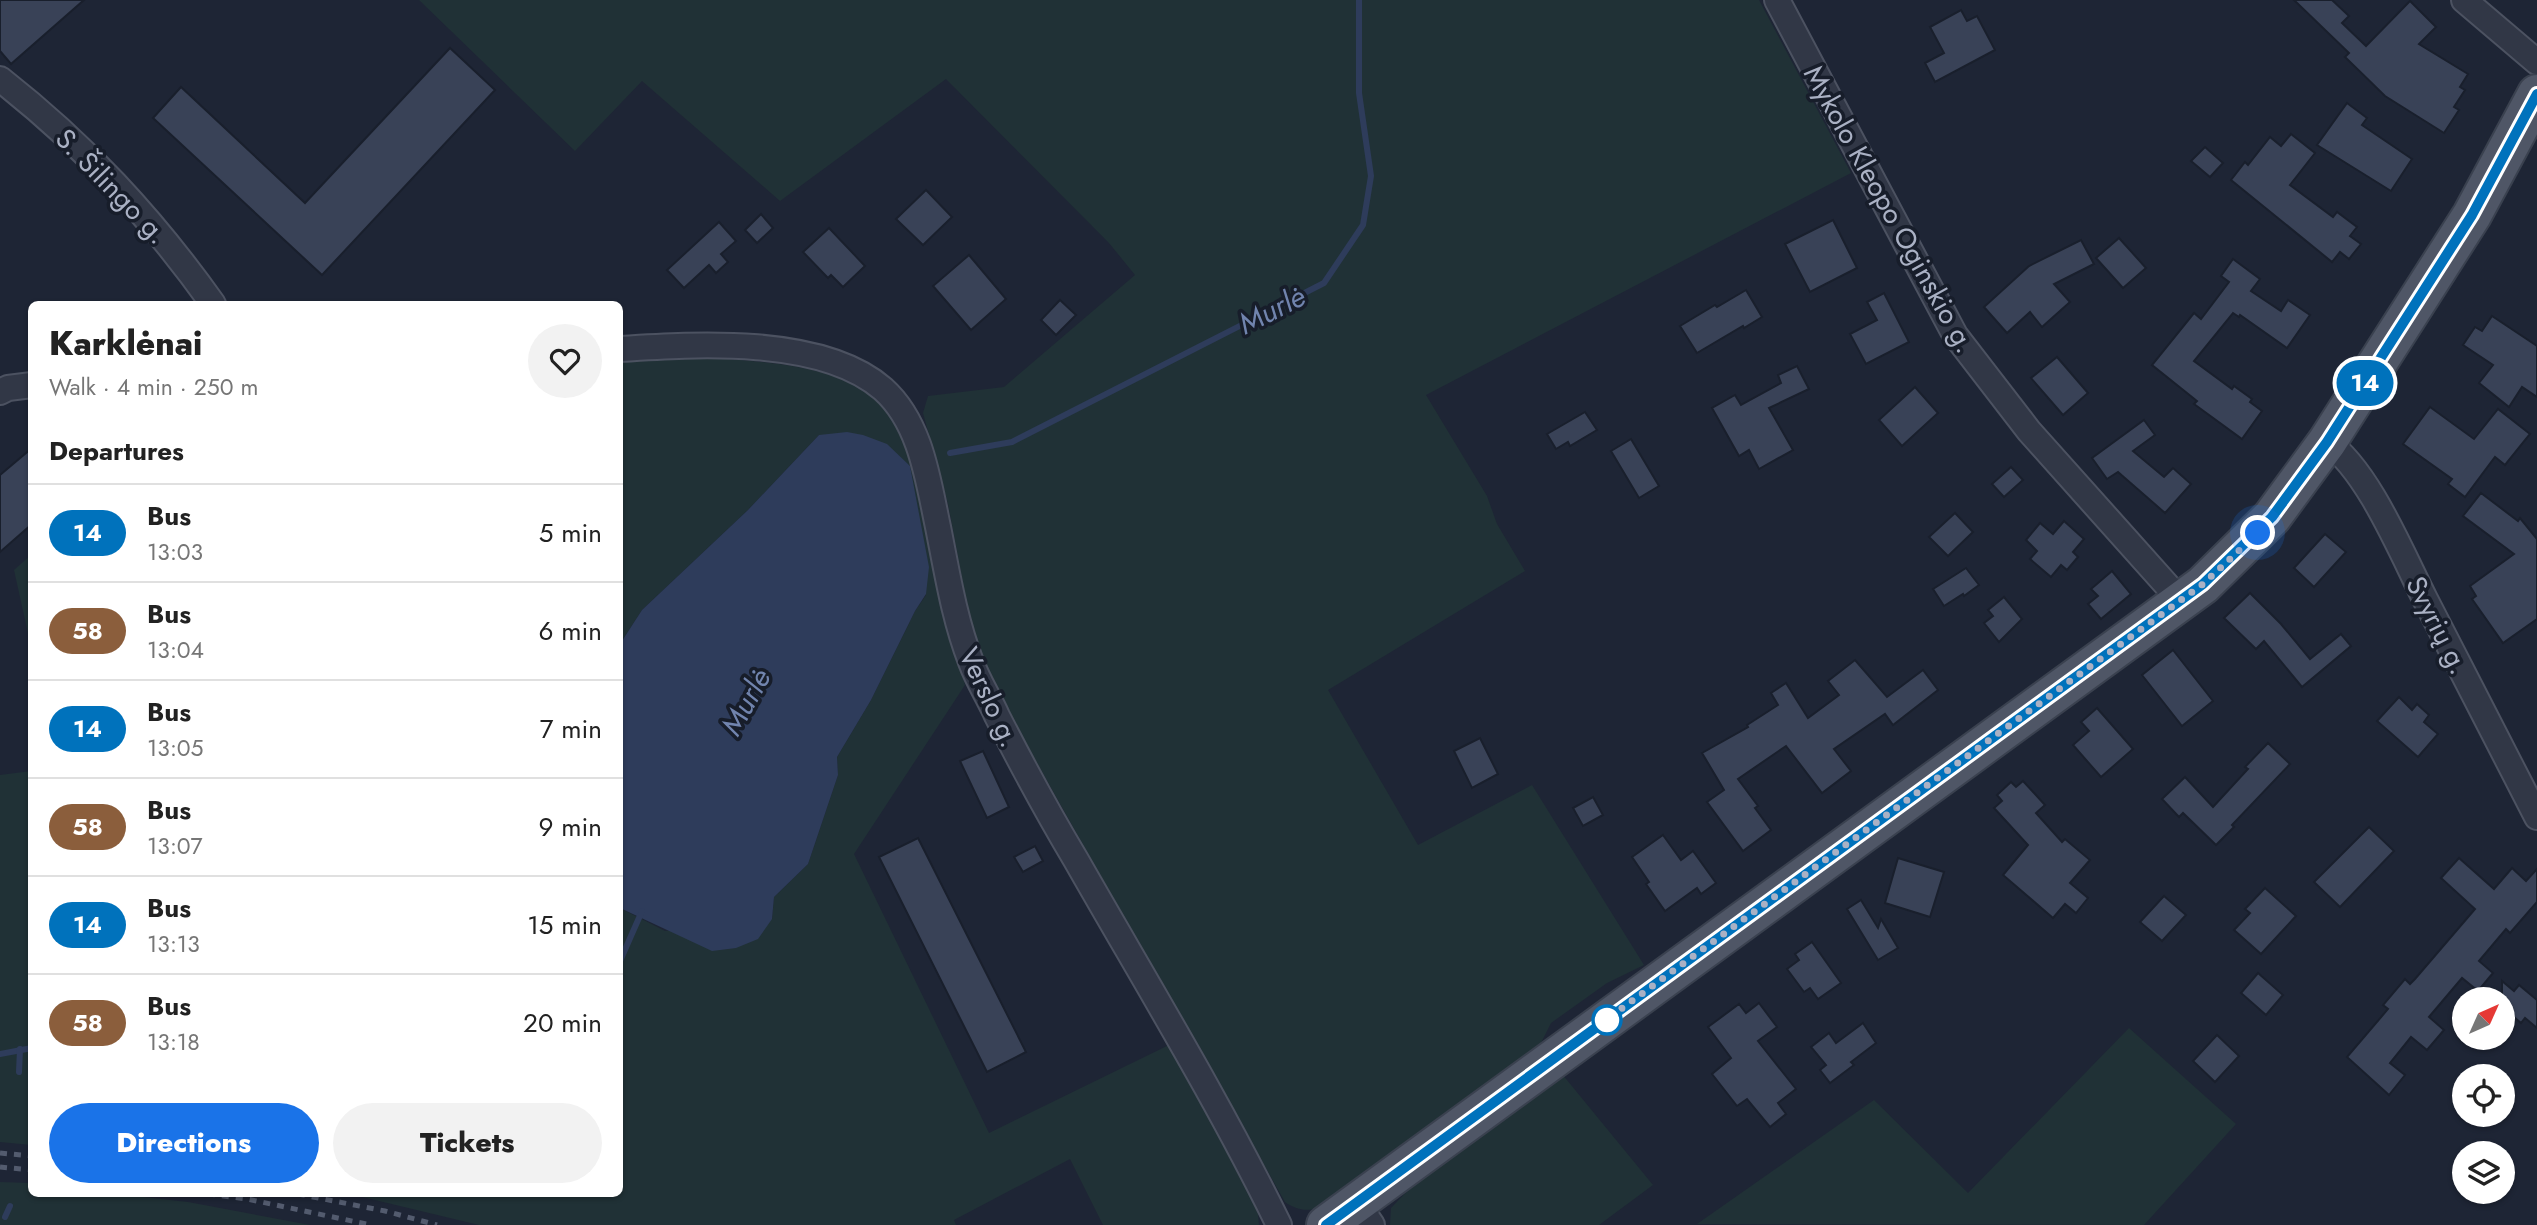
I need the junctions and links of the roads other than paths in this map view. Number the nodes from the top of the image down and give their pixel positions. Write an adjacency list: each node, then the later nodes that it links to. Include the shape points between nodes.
1 (1777, 0): 11 (street, Mykolo Kleopo Oginskio g., via 1955,335 2029,430)
2 (2464, 0): 3 (street)
3 (2537, 62)
4 (0, 79): 6 (street, S. Šilingo g., via 74,141 138,207)
5 (2537, 94): 10 (main road, via 2472,215)
6 (211, 301)
7 (623, 348): 14 (street, Verslo g., via 691,344 796,351 853,369 894,400 916,438 926,469 958,624 972,665 1027,776 1189,1057)
8 (28, 386): 9 (street)
9 (0, 392)
10 (2327, 442): 11 (main road, via 2272,517); 12 (street, Svyrių g., via 2339,450 2383,516)
11 (2180, 601): 13 (main road, via 1824,859)
12 (2537, 817)
13 (1365, 1214): 15 (main road)
14 (1279, 1225)
15 (1326, 1225)

